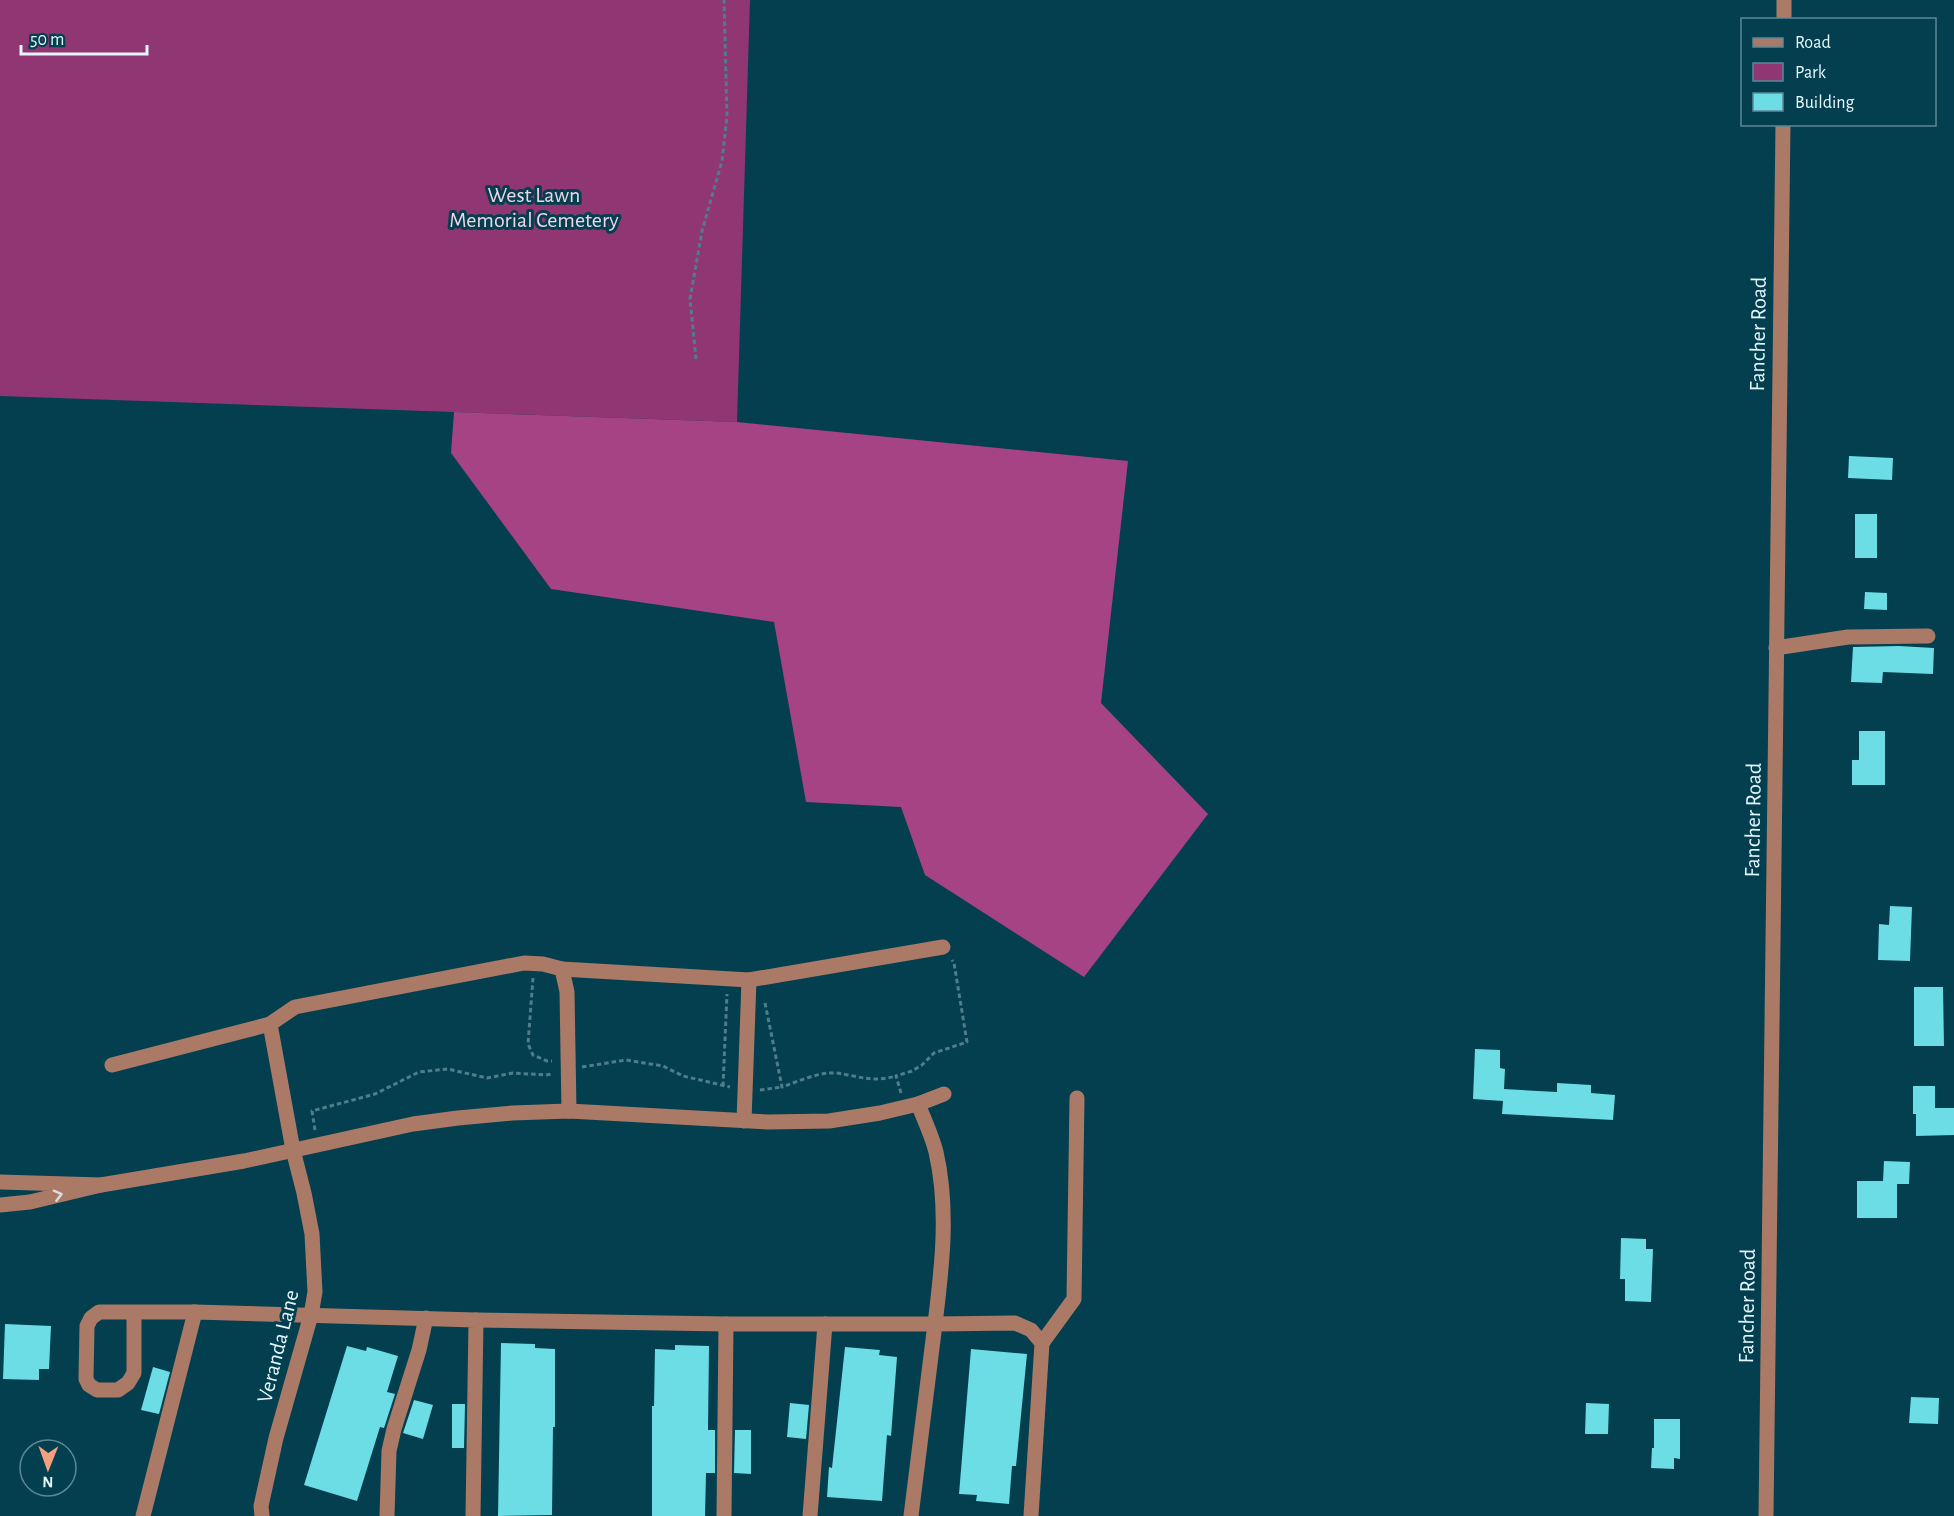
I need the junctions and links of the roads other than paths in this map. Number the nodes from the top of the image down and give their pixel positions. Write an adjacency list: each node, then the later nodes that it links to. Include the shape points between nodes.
1 (1784, 0): 2 (street)
2 (1784, 18)
3 (1783, 126): 5 (street, Fancher Road)
4 (1928, 636): 5 (street, via 1848,637)
5 (1776, 648): 37 (street, Fancher Road)
6 (947, 952): 8 (street)
7 (562, 969): 8 (street); 9 (street, via 524,963 295,1007); 14 (street, via 567,992)
8 (749, 980): 15 (street)
9 (270, 1023): 10 (street); 16 (street, Veranda Lane)
10 (112, 1065)
11 (944, 1094): 13 (street)
12 (1077, 1098): 28 (street, via 1074,1299)
13 (912, 1105): 15 (street, via 829,1121); 27 (street, via 936,1151 943,1205 942,1271)
14 (569, 1111): 15 (street); 16 (street, via 413,1124)
15 (744, 1121)
16 (293, 1150): 18 (street); 22 (street, Veranda Lane, via 312,1234 315,1292)
17 (0, 1182): 18 (street)
18 (101, 1185): 19 (street, one-way to 18)
19 (0, 1205)
20 (134, 1312): 20 (street, via 99,1312 87,1326 86,1379 97,1390 118,1390 134,1373); 21 (street)
21 (195, 1312): 22 (street); 29 (street)
22 (311, 1315): 23 (street); 30 (street, Veranda Lane, via 276,1438)
23 (426, 1318): 24 (street); 31 (street, via 389,1451)
24 (476, 1320): 25 (street); 32 (street)
25 (726, 1324): 26 (street); 33 (street)
26 (825, 1324): 27 (street); 34 (street)
27 (935, 1324): 28 (street, via 1015,1323 1031,1329); 35 (street)
28 (1042, 1343): 36 (street)
29 (143, 1516)
30 (262, 1516)
31 (387, 1516)
32 (473, 1516)
33 (724, 1516)
34 (810, 1516)
35 (911, 1516)
36 (1031, 1516)
37 (1766, 1516)

